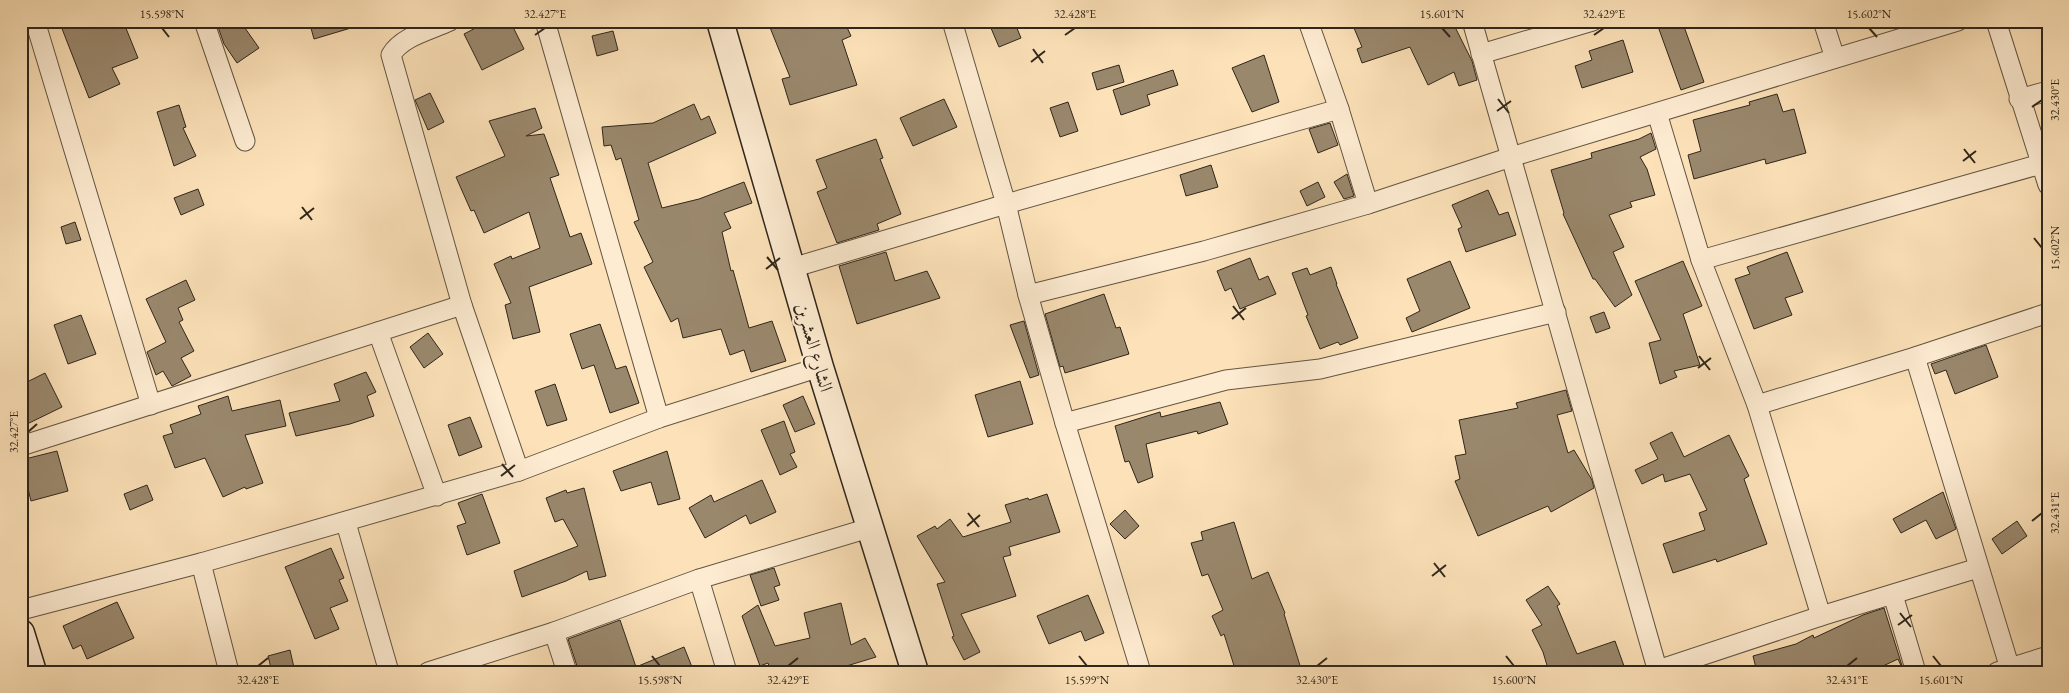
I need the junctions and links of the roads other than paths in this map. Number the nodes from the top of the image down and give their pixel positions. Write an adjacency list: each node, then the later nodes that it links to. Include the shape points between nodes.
1 (35, 21): 34 (street)
2 (204, 21): 19 (street)
3 (450, 21): 28 (street, via 406,40 396,46 391,55)
4 (545, 21): 36 (street)
5 (720, 21): 26 (street, الشارع العشرين)
6 (952, 21): 23 (street)
7 (1308, 21): 17 (street)
8 (1472, 21): 13 (street)
9 (1593, 21): 13 (street)
10 (1823, 21): 14 (street)
11 (1958, 21): 14 (street)
12 (1996, 21): 16 (street)
13 (1481, 54): 20 (street)
14 (1835, 58): 18 (street)
15 (2048, 91): 16 (street)
16 (2019, 99): 21 (street)
17 (1339, 109): 23 (street); 24 (street)
18 (1657, 113): 20 (street); 25 (street)
19 (245, 141)
20 (1511, 157): 24 (street); 29 (street)
21 (2041, 164): 22 (street); 25 (street)
22 (2048, 185)
23 (1006, 204): 26 (street); 27 (street)
24 (1368, 204): 27 (street, via 1204,251)
25 (1701, 260): 35 (street)
26 (792, 268): 33 (street, الشارع العشرين)
27 (1028, 294): 37 (street)
28 (462, 305): 31 (street); 39 (street)
29 (1556, 312): 37 (street, via 1320,368 1226,380); 53 (street)
30 (2048, 313): 32 (street)
31 (378, 332): 34 (street); 40 (street)
32 (1915, 357): 35 (street); 44 (street)
33 (820, 367): 36 (street); 42 (street, الشارع العشرين)
34 (151, 405): 38 (street)
35 (1758, 405): 48 (street)
36 (659, 418): 39 (street)
37 (1066, 423): 61 (street)
38 (21, 446)
39 (519, 471): 40 (street)
40 (437, 496): 41 (street)
41 (346, 523): 43 (street); 56 (street)
42 (869, 528): 45 (street); 60 (street, الشارع العشرين)
43 (201, 564): 47 (street); 55 (street)
44 (1978, 568): 46 (street); 52 (street)
45 (700, 579): 49 (street); 59 (street)
46 (1892, 595): 48 (street); 62 (street)
47 (21, 610)
48 (1821, 616): 53 (street)
49 (554, 632): 57 (street); 58 (street)
50 (21, 633): 54 (street)
51 (2048, 656): 52 (street)
52 (2006, 670)
53 (1658, 671)
54 (32, 672)
55 (229, 672)
56 (389, 672)
57 (428, 672)
58 (567, 672)
59 (727, 672)
60 (915, 672)
61 (1141, 672)
62 (1916, 672)

